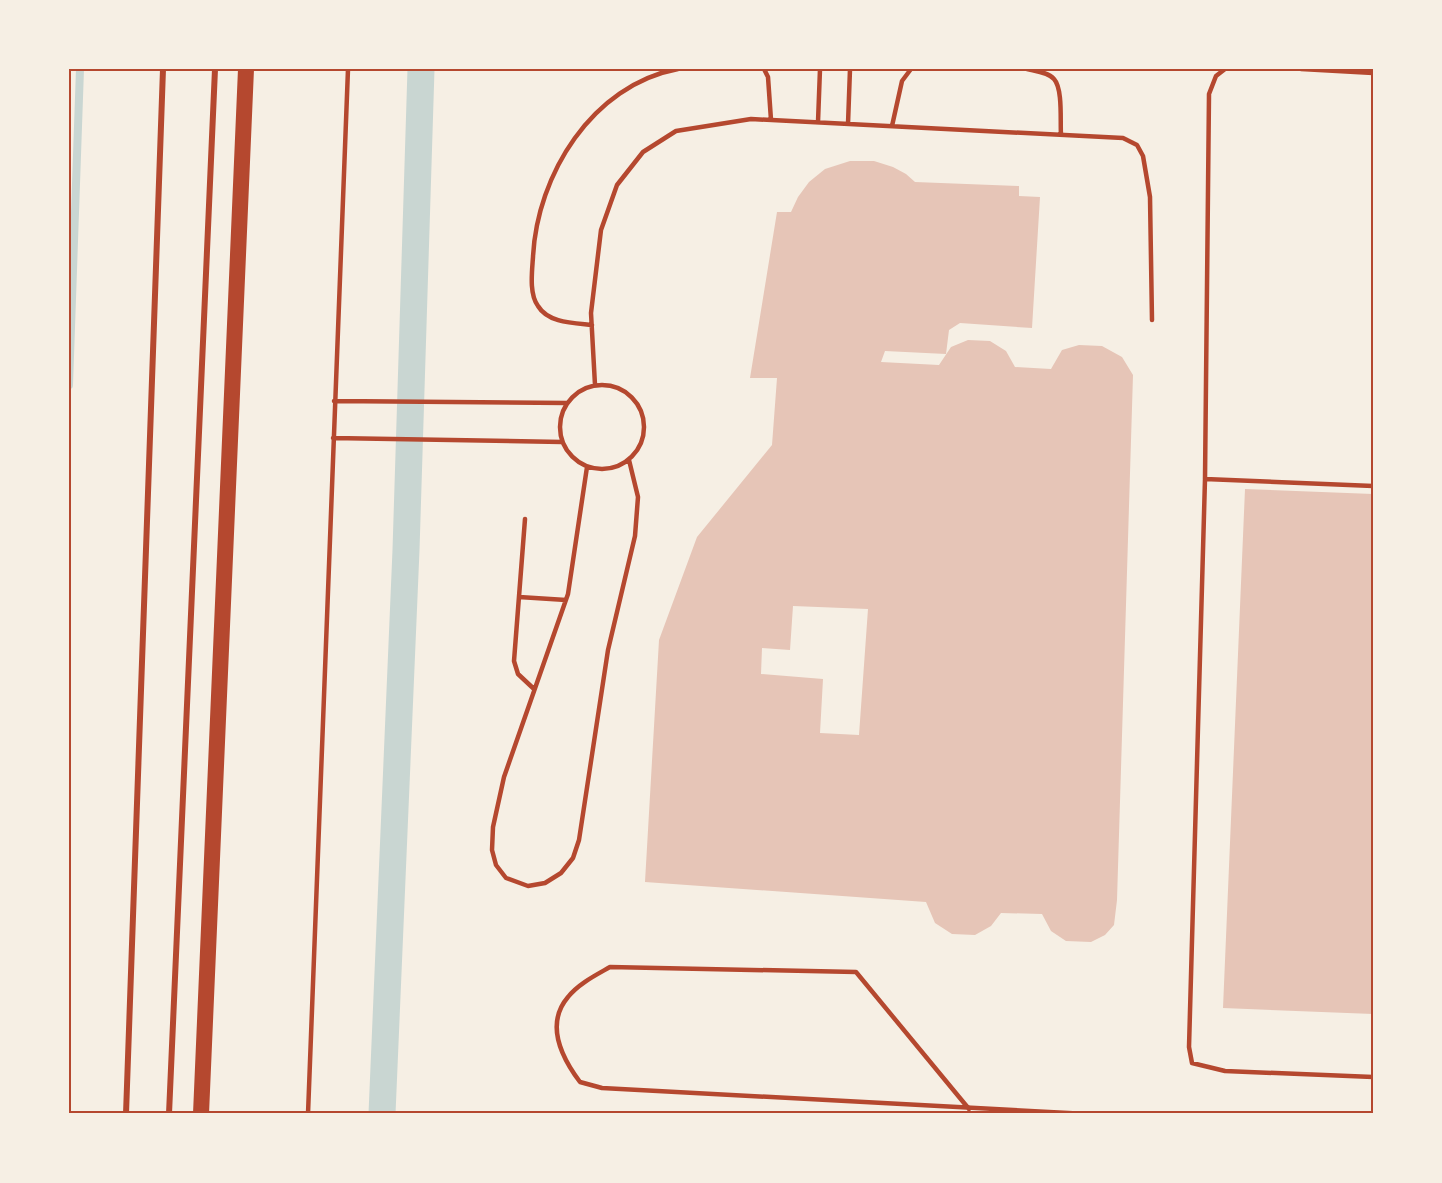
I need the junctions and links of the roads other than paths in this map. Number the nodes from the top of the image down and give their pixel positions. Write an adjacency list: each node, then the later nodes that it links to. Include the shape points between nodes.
1 (163, 69): 36 (street)
2 (215, 69): 37 (street)
3 (246, 69): 38 (highway)
4 (348, 69): 22 (lane)
5 (678, 69): 20 (lane, via 631,86 601,109 566,148 549,183 534,233 532,275 537,306 546,315)
6 (764, 69): 14 (lane)
7 (820, 69): 15 (lane)
8 (850, 69): 16 (lane)
9 (911, 69): 17 (lane, via 902,81)
10 (1027, 69): 18 (lane, via 1054,79 1059,91)
11 (1225, 69): 28 (lane, via 1216,76 1209,94)
12 (1301, 69): 13 (lane)
13 (1373, 73)
14 (771, 120): 15 (lane); 20 (lane, via 751,119 676,131 643,152 617,185 601,230)
15 (818, 122): 16 (lane)
16 (848, 124): 17 (lane)
17 (892, 126): 18 (lane)
18 (1061, 135): 19 (lane, via 1123,138 1137,145 1143,156 1150,197)
19 (1152, 320)
20 (592, 326): 21 (lane)
21 (595, 385): 23 (lane); 26 (lane, via 622,390 641,409 644,437)
22 (334, 401): 23 (lane); 24 (lane)
23 (567, 403): 25 (lane, via 559,428)
24 (333, 438): 25 (lane); 39 (lane)
25 (562, 442): 27 (lane, via 567,453)
26 (629, 460): 27 (lane, via 609,469); 33 (lane, via 638,497 635,536 608,650 579,840 573,858 561,873 545,883 528,886 506,878 496,866 492,850 504,777)
27 (587, 467): 32 (lane)
28 (1204, 479): 29 (lane); 34 (lane, via 1189,1047 1192,1063 1225,1071)
29 (1373, 486)
30 (525, 519): 31 (lane)
31 (519, 597): 32 (lane); 33 (lane, via 514,661 518,674)
32 (566, 600): 33 (lane)
33 (534, 688)
34 (1373, 1077)
35 (969, 1109): 35 (lane, via 602,1088 580,1082 565,1061 557,1018 567,997 610,967 856,972); 40 (lane)
36 (126, 1114)
37 (169, 1114)
38 (201, 1114)
39 (308, 1114)
40 (1087, 1114)

